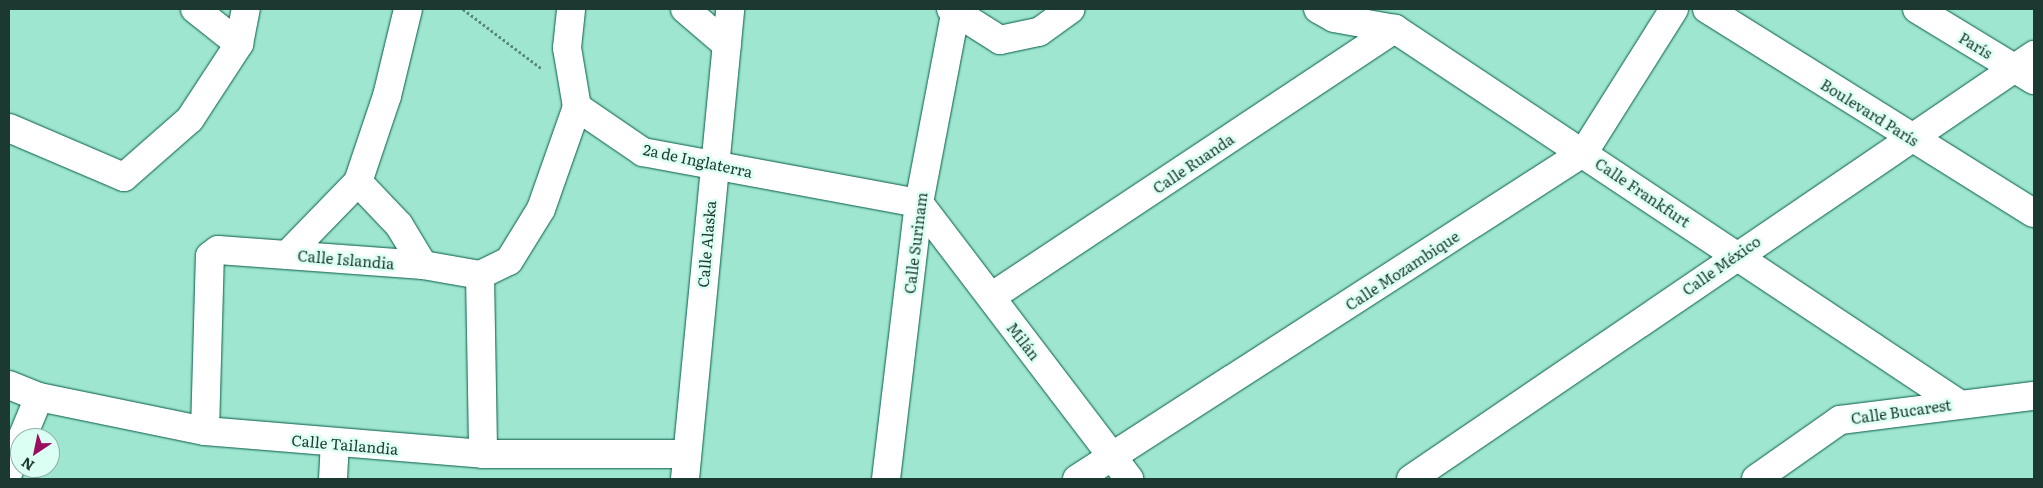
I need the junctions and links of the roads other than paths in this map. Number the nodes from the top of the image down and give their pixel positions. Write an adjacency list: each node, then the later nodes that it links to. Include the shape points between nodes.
1 (195, 9): 14 (street)
2 (246, 9): 14 (street)
3 (408, 9): 22 (street, via 387,96)
4 (572, 9): 17 (street, via 566,48)
5 (685, 9): 15 (street)
6 (730, 9): 15 (street, Calle Alaska)
7 (1071, 9): 12 (street, via 1039,32 1000,40)
8 (1318, 9): 13 (street, Calle Frankfurt, via 1334,18)
9 (1674, 9): 20 (street, Calle Mozambique)
10 (1707, 9): 19 (street, Boulevard París)
11 (1917, 9): 16 (street, París)
12 (954, 10): 23 (street, Calle Surinam)
13 (1394, 29): 20 (street, Calle Frankfurt); 29 (street, Calle Ruanda)
14 (239, 44): 18 (street, via 190,119 124,177)
15 (726, 45): 21 (street, Calle Alaska)
16 (2027, 67): 19 (street, Calle México)
17 (577, 107): 21 (street, 2a de Inglaterra, via 643,152); 28 (street, via 541,209 509,261)
18 (9, 128)
19 (1908, 137): 24 (street, Boulevard París); 26 (street, Calle México)
20 (1584, 152): 26 (street, Calle Frankfurt); 38 (street, Calle Mozambique)
21 (713, 164): 23 (street, 2a de Inglaterra); 39 (street, Calle Alaska)
22 (358, 182): 25 (street); 27 (street, via 399,226)
23 (919, 203): 29 (street, Milán); 41 (street, Calle Surinam)
24 (2034, 213)
25 (288, 254): 27 (street, Calle Islandia); 35 (street, Calle Islandia, via 218,250 210,256)
26 (1736, 255): 33 (street, Calle Frankfurt); 44 (street, Calle México)
27 (423, 265): 28 (street, Calle Islandia)
28 (480, 275): 37 (street)
29 (990, 297): 38 (street, Milán)
30 (9, 384): 32 (street, Calle Tailandia)
31 (2034, 396): 33 (street, Calle Bucarest)
32 (39, 397): 34 (street); 35 (street, Calle Tailandia)
33 (1956, 402): 45 (street, Calle Bucarest, via 1840,420)
34 (26, 428)
35 (205, 431): 36 (street, Calle Tailandia)
36 (335, 444): 37 (street, Calle Tailandia); 40 (street)
37 (483, 454): 39 (street, Calle Tailandia)
38 (1113, 456): 42 (street, Calle Mozambique); 43 (street, Milán)
39 (686, 467)
40 (333, 479)
41 (886, 479)
42 (1077, 479)
43 (1129, 479)
44 (1411, 479)
45 (1756, 479)

